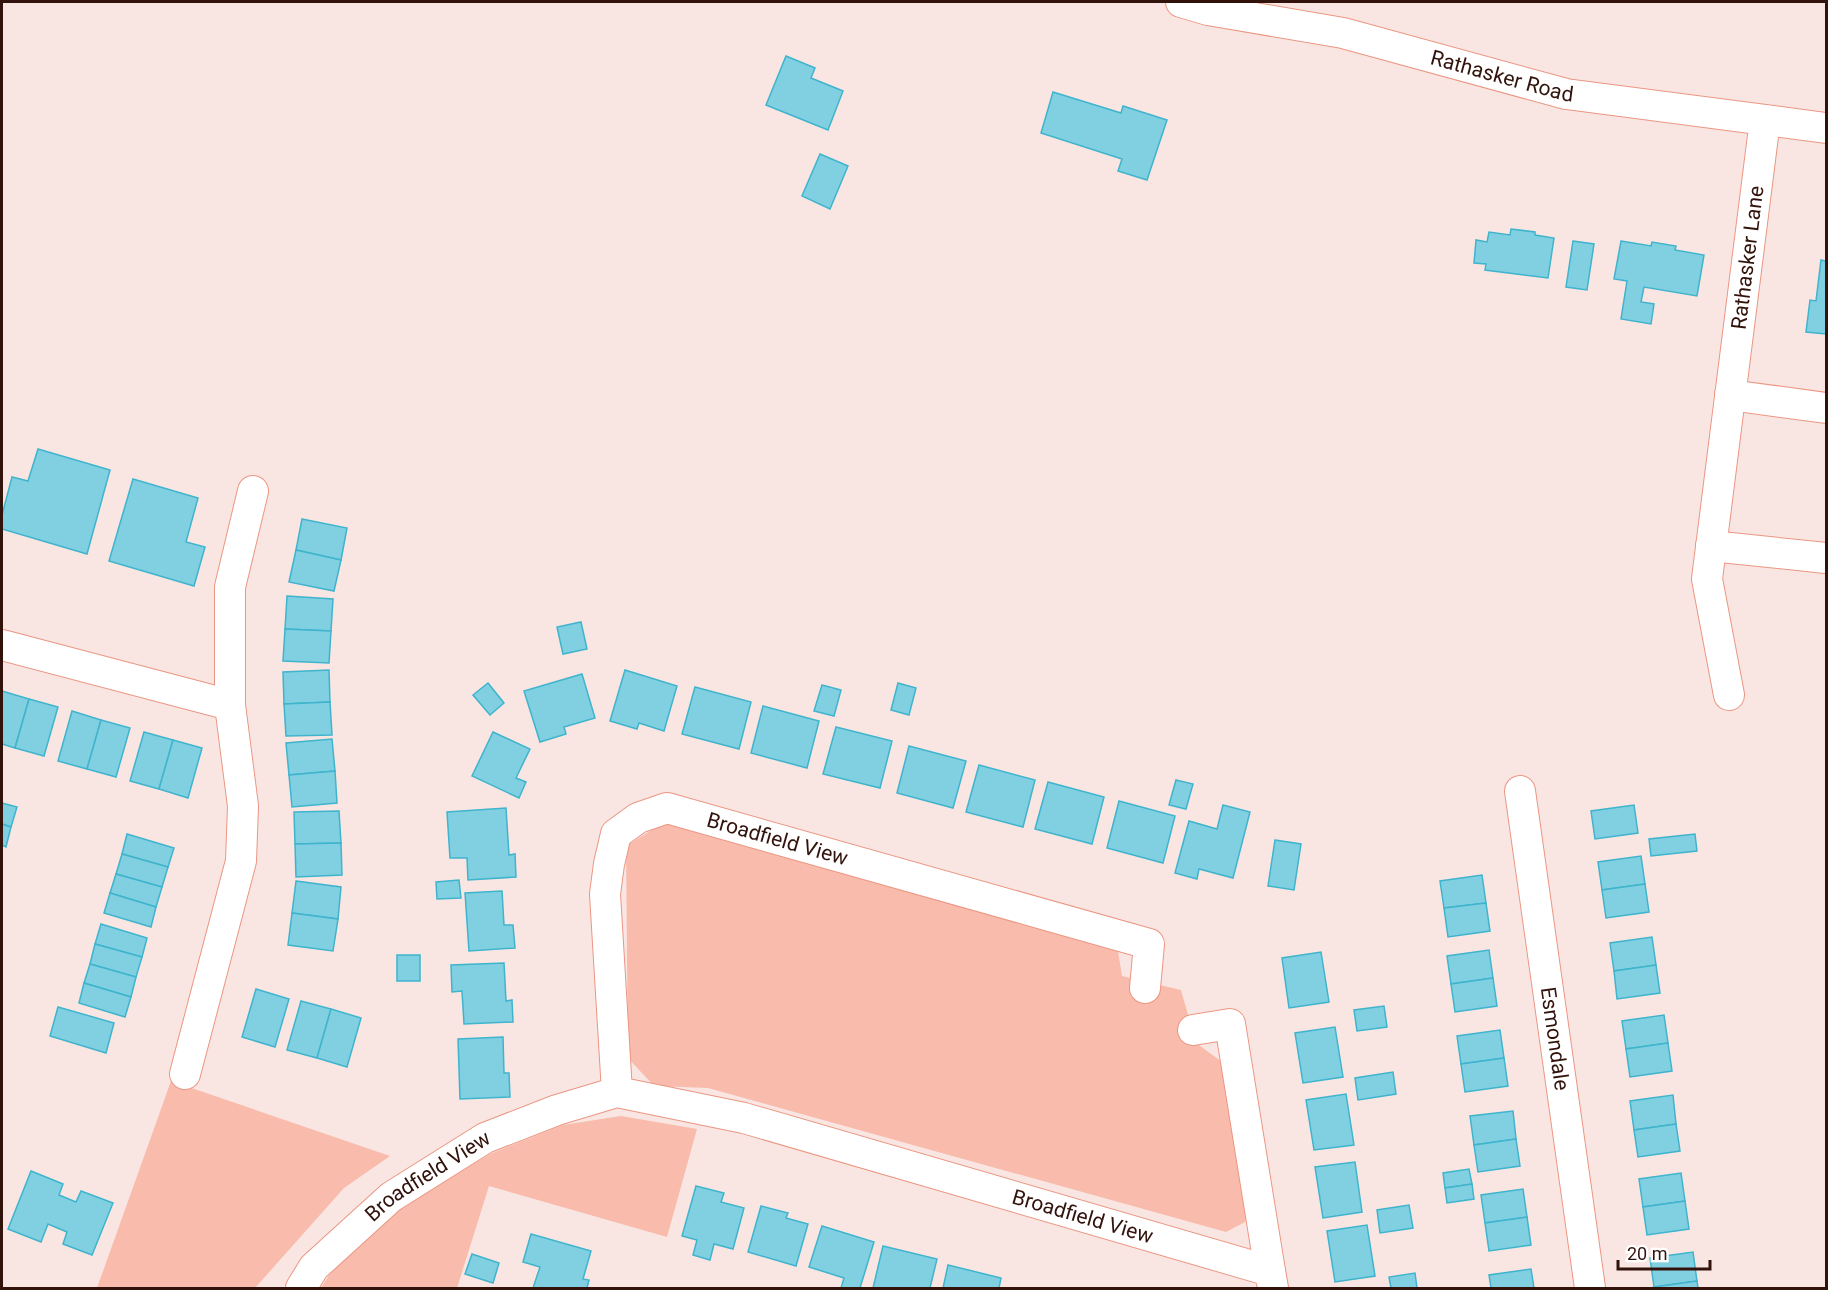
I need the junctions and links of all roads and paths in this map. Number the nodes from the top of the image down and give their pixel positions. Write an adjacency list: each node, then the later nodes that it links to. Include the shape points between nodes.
1 (1181, 2): 2 (street, Rathasker Road, via 1343,33 1566,94)
2 (1765, 120): 3 (street, Rathasker Road); 4 (street, Rathasker Lane)
3 (1827, 129)
4 (1730, 395): 5 (street); 7 (street, Rathasker Lane)
5 (1827, 408)
6 (253, 491): 11 (street, via 230,587)
7 (1711, 546): 8 (street); 10 (street, Rathasker Lane, via 1707,579)
8 (1827, 558)
9 (2, 645): 11 (street)
10 (1729, 695)
11 (230, 705): 15 (street, via 243,806 241,861)
12 (1520, 790): 19 (street, Esmondale)
13 (1145, 988): 16 (street, Broadfield View, via 1149,944 667,808 638,818 616,834 609,864 605,894)
14 (1193, 1030): 17 (street, Broadfield View, via 1230,1024)
15 (184, 1074)
16 (617, 1092): 17 (street, Broadfield View, via 744,1118); 18 (street, Broadfield View, via 486,1138 391,1197 314,1267)
17 (1271, 1280)
18 (301, 1288)
19 (1590, 1288)

